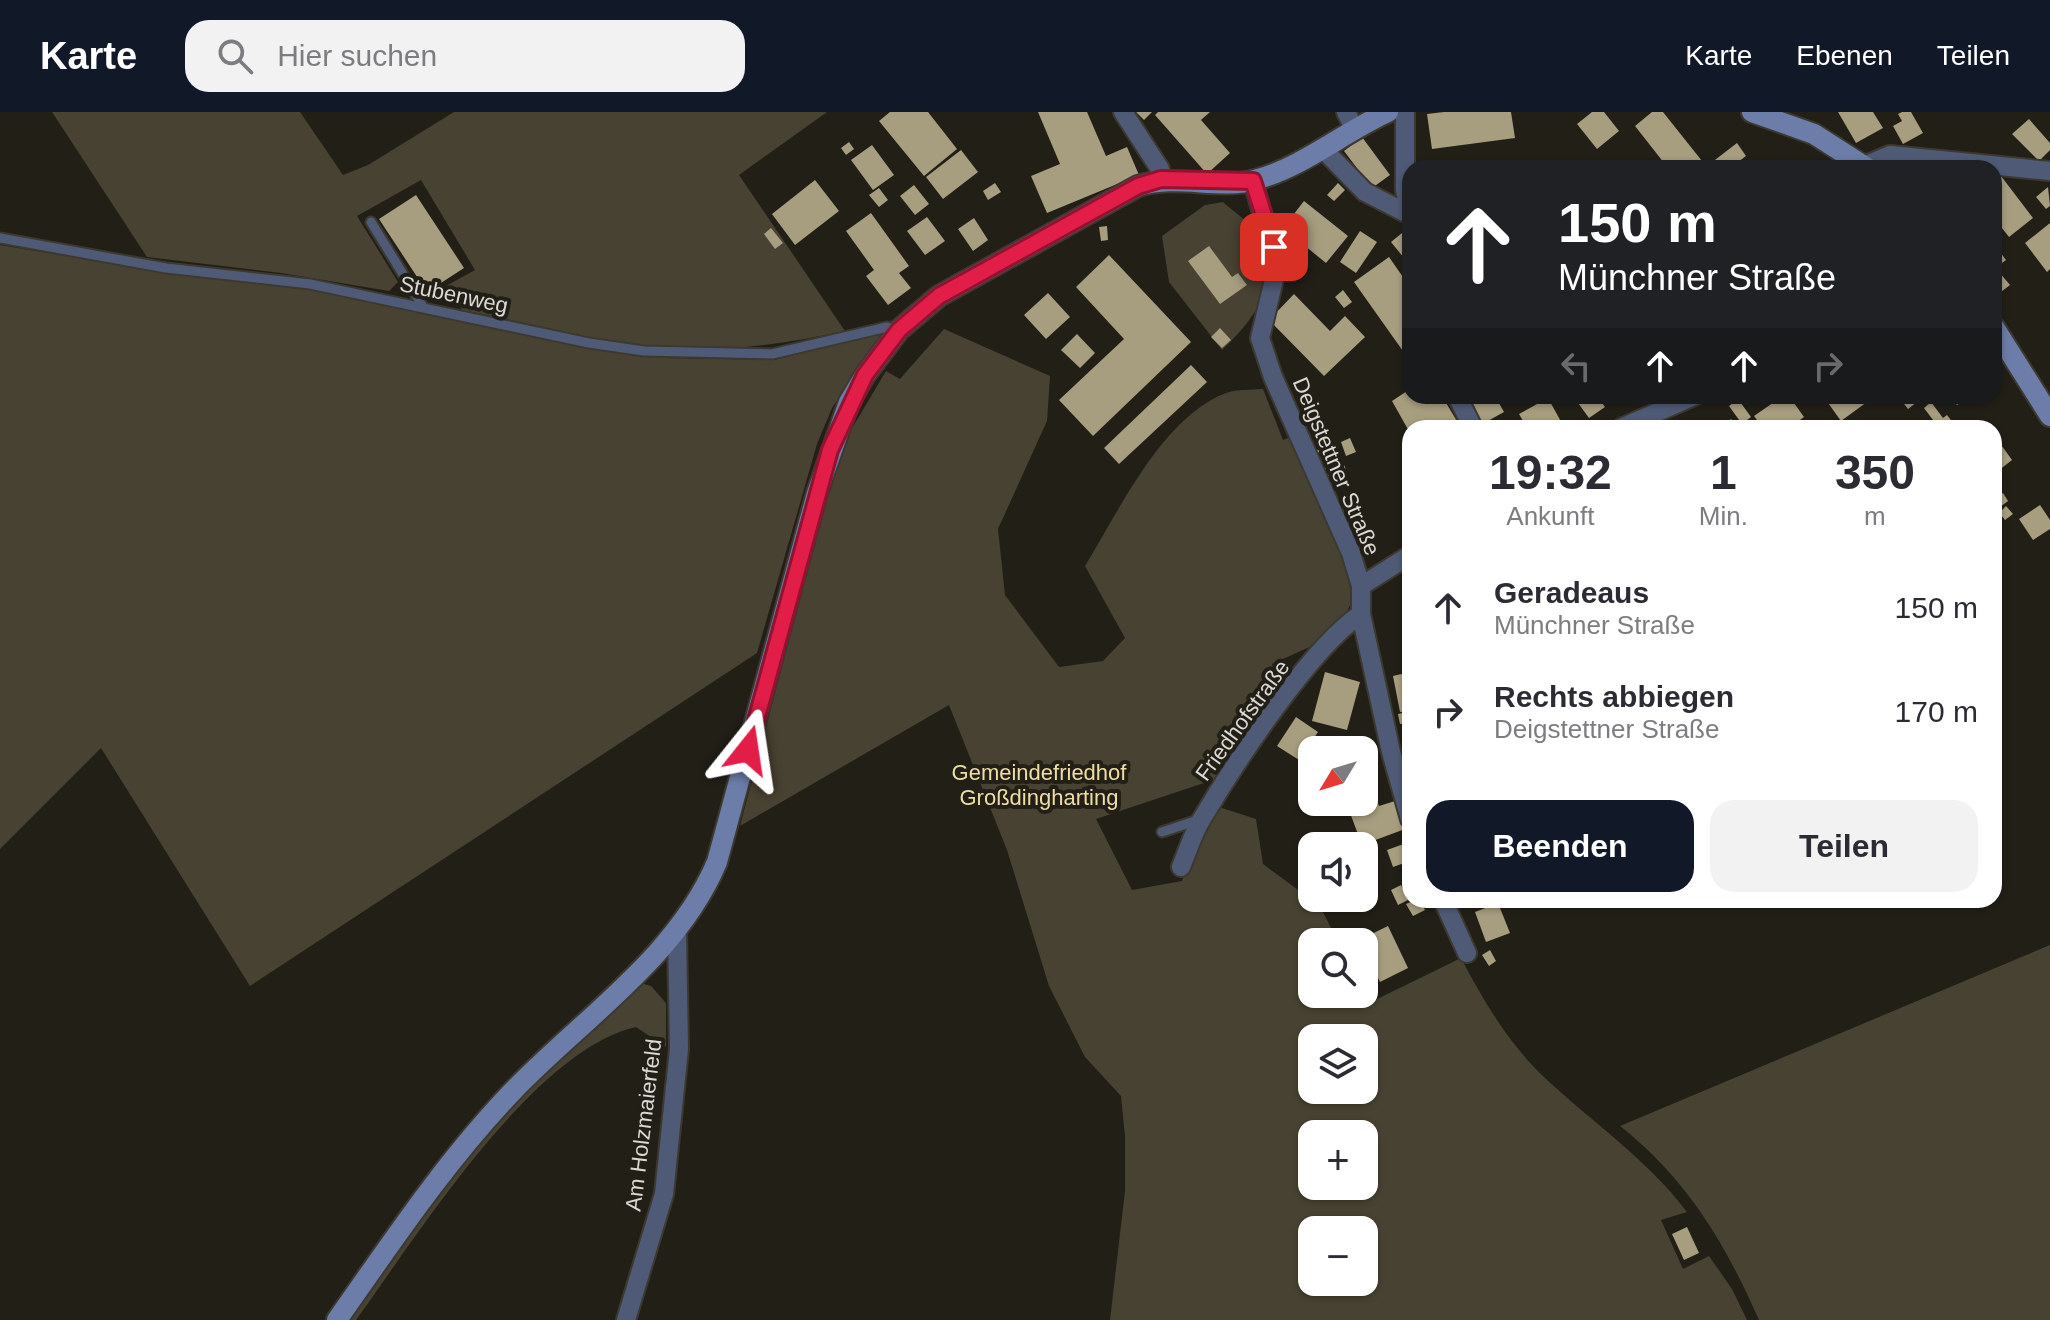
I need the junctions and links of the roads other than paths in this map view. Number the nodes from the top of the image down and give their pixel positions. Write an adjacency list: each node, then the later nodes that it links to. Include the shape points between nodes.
1 (1123, 112): 13 (street, via 1160,169)
2 (1388, 112): 5 (street)
3 (1405, 112): 7 (street)
4 (1752, 112): 8 (street, via 1814,134)
5 (1350, 120): 6 (street)
6 (1322, 148): 14 (street); 15 (street, via 1365,192)
7 (1405, 160)
8 (1855, 160)
9 (1880, 160): 10 (street, via 1890,155)
10 (1940, 160)
11 (2002, 166): 12 (street)
12 (2050, 171)
13 (1161, 179): 14 (street); 19 (street, via 1113,199 939,296)
14 (1253, 181): 25 (street, Deigstettner Straße, via 1277,267 1260,338)
15 (1402, 211)
16 (371, 222): 18 (lane)
17 (0, 238): 18 (lane, Stubenweg)
18 (422, 305): 19 (lane, Stubenweg, via 644,351 772,354 887,327)
19 (899, 330): 32 (street, via 849,402 817,493 717,862)
20 (2002, 340): 22 (street)
21 (1670, 404): 23 (street)
22 (2050, 416)
23 (1637, 420)
24 (1402, 560): 25 (street)
25 (1361, 586): 26 (street, Deigstettner Straße)
26 (1361, 614): 27 (street, Deigstettner Straße); 28 (street, Friedhofstraße, via 1300,677)
27 (1402, 786)
28 (1201, 819): 29 (lane); 30 (street, Friedhofstraße)
29 (1162, 832)
30 (1181, 867)
31 (1447, 908): 33 (street)
32 (677, 932): 34 (street, via 469,1139); 35 (street, Am Holzmaierfeld, via 679,1049 664,1194)
33 (1467, 953)
34 (337, 1320)
35 (626, 1320)

